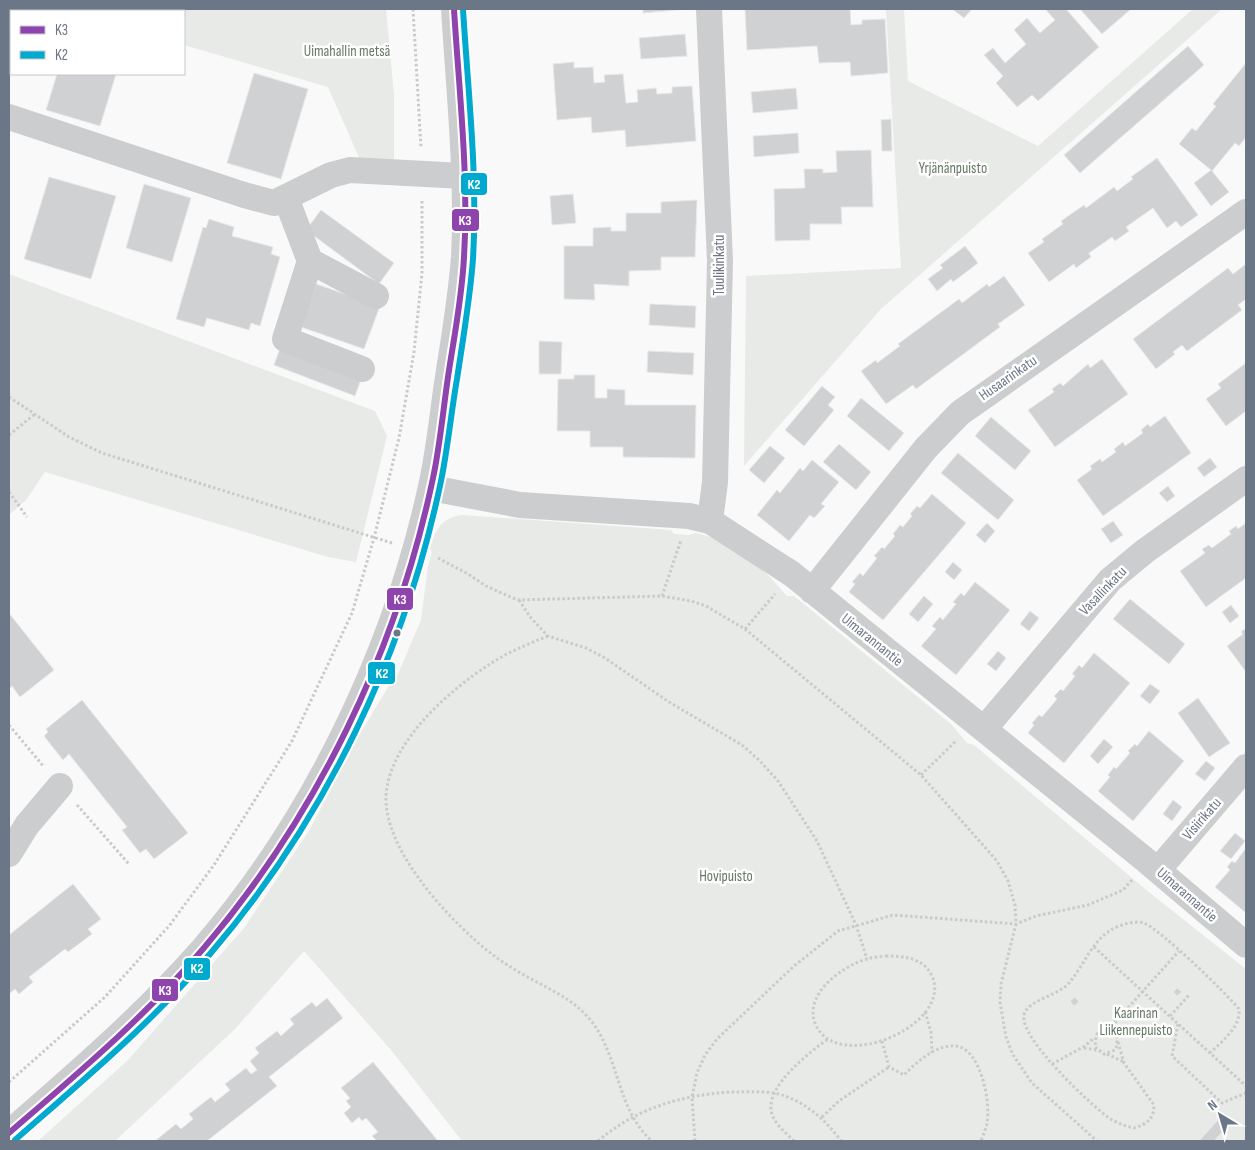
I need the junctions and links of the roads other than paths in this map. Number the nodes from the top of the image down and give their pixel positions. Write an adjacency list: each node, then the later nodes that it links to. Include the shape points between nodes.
1 (454, 9): 4 (street)
2 (709, 9): 12 (street, Tuulikinkatu, via 720,261 715,482)
3 (9, 117): 5 (street, via 244,196 274,203)
4 (463, 176): 5 (street, via 350,170 330,175); 11 (street, via 464,257)
5 (286, 198): 7 (street)
6 (1246, 212): 13 (street, Husaarinkatu, via 960,413 926,448)
7 (310, 261): 8 (street); 9 (street, via 285,340)
8 (376, 296)
9 (362, 369)
10 (1246, 479): 14 (street, Vasallinkatu, via 1110,580)
11 (431, 488): 12 (street, Uimarannantie, via 520,505); 20 (street, via 392,621 364,692 305,806 259,876 203,949 125,1029)
12 (699, 518): 13 (street, Uimarannantie, via 792,574)
13 (812, 591): 14 (street, Uimarannantie)
14 (977, 724): 18 (street, Uimarannantie)
15 (1246, 767): 18 (street, Visiirikatu)
16 (60, 786): 17 (street, via 27,825)
17 (9, 854)
18 (1153, 866): 19 (street, Uimarannantie)
19 (1246, 945)
20 (9, 1133)

